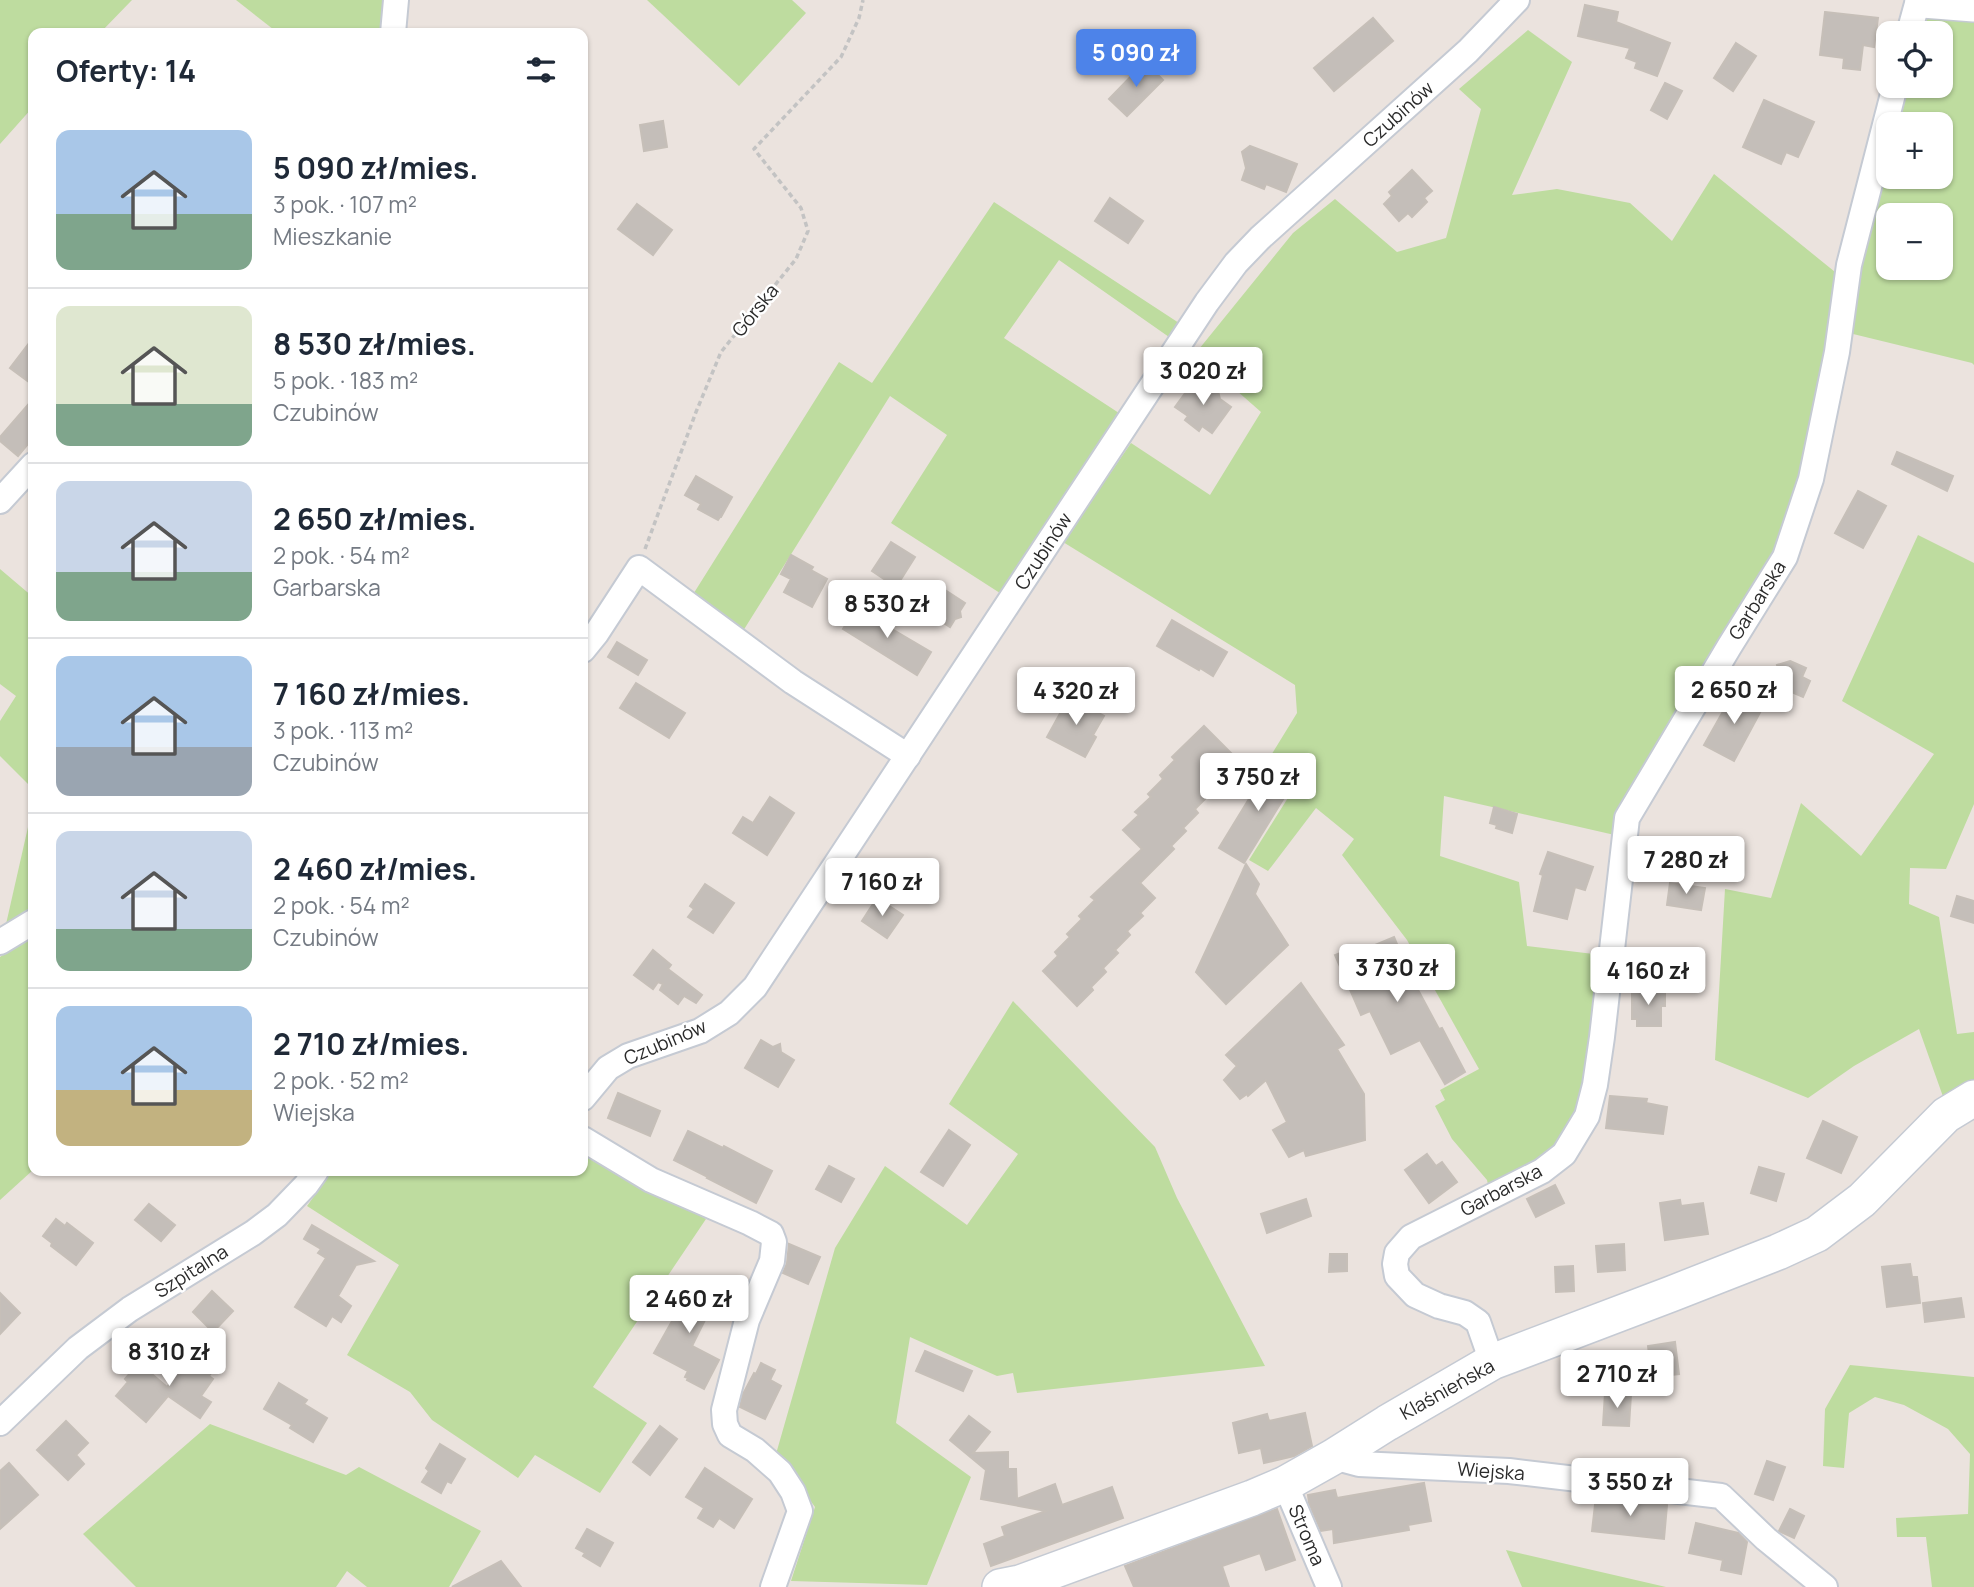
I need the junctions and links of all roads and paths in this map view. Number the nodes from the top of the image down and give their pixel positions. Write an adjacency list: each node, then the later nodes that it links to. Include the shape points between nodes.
1 (396, 0): 8 (street)
2 (863, 0): 12 (path, Górska, via 841,57 754,149 801,208 808,232 796,259 721,352)
3 (1517, 0): 14 (street, Czubinów, via 1468,51 1236,263)
4 (1918, 0): 7 (street)
5 (1923, 0): 6 (street)
6 (1974, 4)
7 (1912, 21)
8 (393, 28)
9 (1892, 98): 21 (street, Garbarska, via 1849,265 1811,480 1785,557 1628,818 1602,1037 1587,1116 1564,1154 1542,1171 1411,1237 1397,1253 1397,1276 1415,1295 1478,1322)
10 (28, 470): 11 (street)
11 (0, 501)
12 (639, 568): 13 (street); 14 (street, via 793,682)
13 (588, 644)
14 (908, 756): 17 (street, Czubinów, via 755,987 729,1013 700,1031 628,1056 608,1068)
15 (28, 925): 16 (street)
16 (0, 942)
17 (588, 1092)
18 (1974, 1098): 21 (street, Klaśnieńska, via 1947,1115 1861,1200 1817,1234)
19 (588, 1142): 25 (street, via 651,1180 771,1234 772,1261 747,1321 724,1410 730,1435 780,1472 800,1511)
20 (312, 1176): 22 (street, Szpitalna, via 277,1215 253,1233 130,1309 78,1348)
21 (1492, 1362): 23 (street, Klaśnieńska)
22 (0, 1423)
23 (1333, 1457): 24 (street, Klaśnieńska); 28 (street, Wiejska, via 1359,1464 1509,1471 1721,1496)
24 (1284, 1484): 26 (street, Klaśnieńska); 27 (street, Stroma)
25 (773, 1587)
26 (1000, 1587)
27 (1329, 1587)
28 (1825, 1587)

